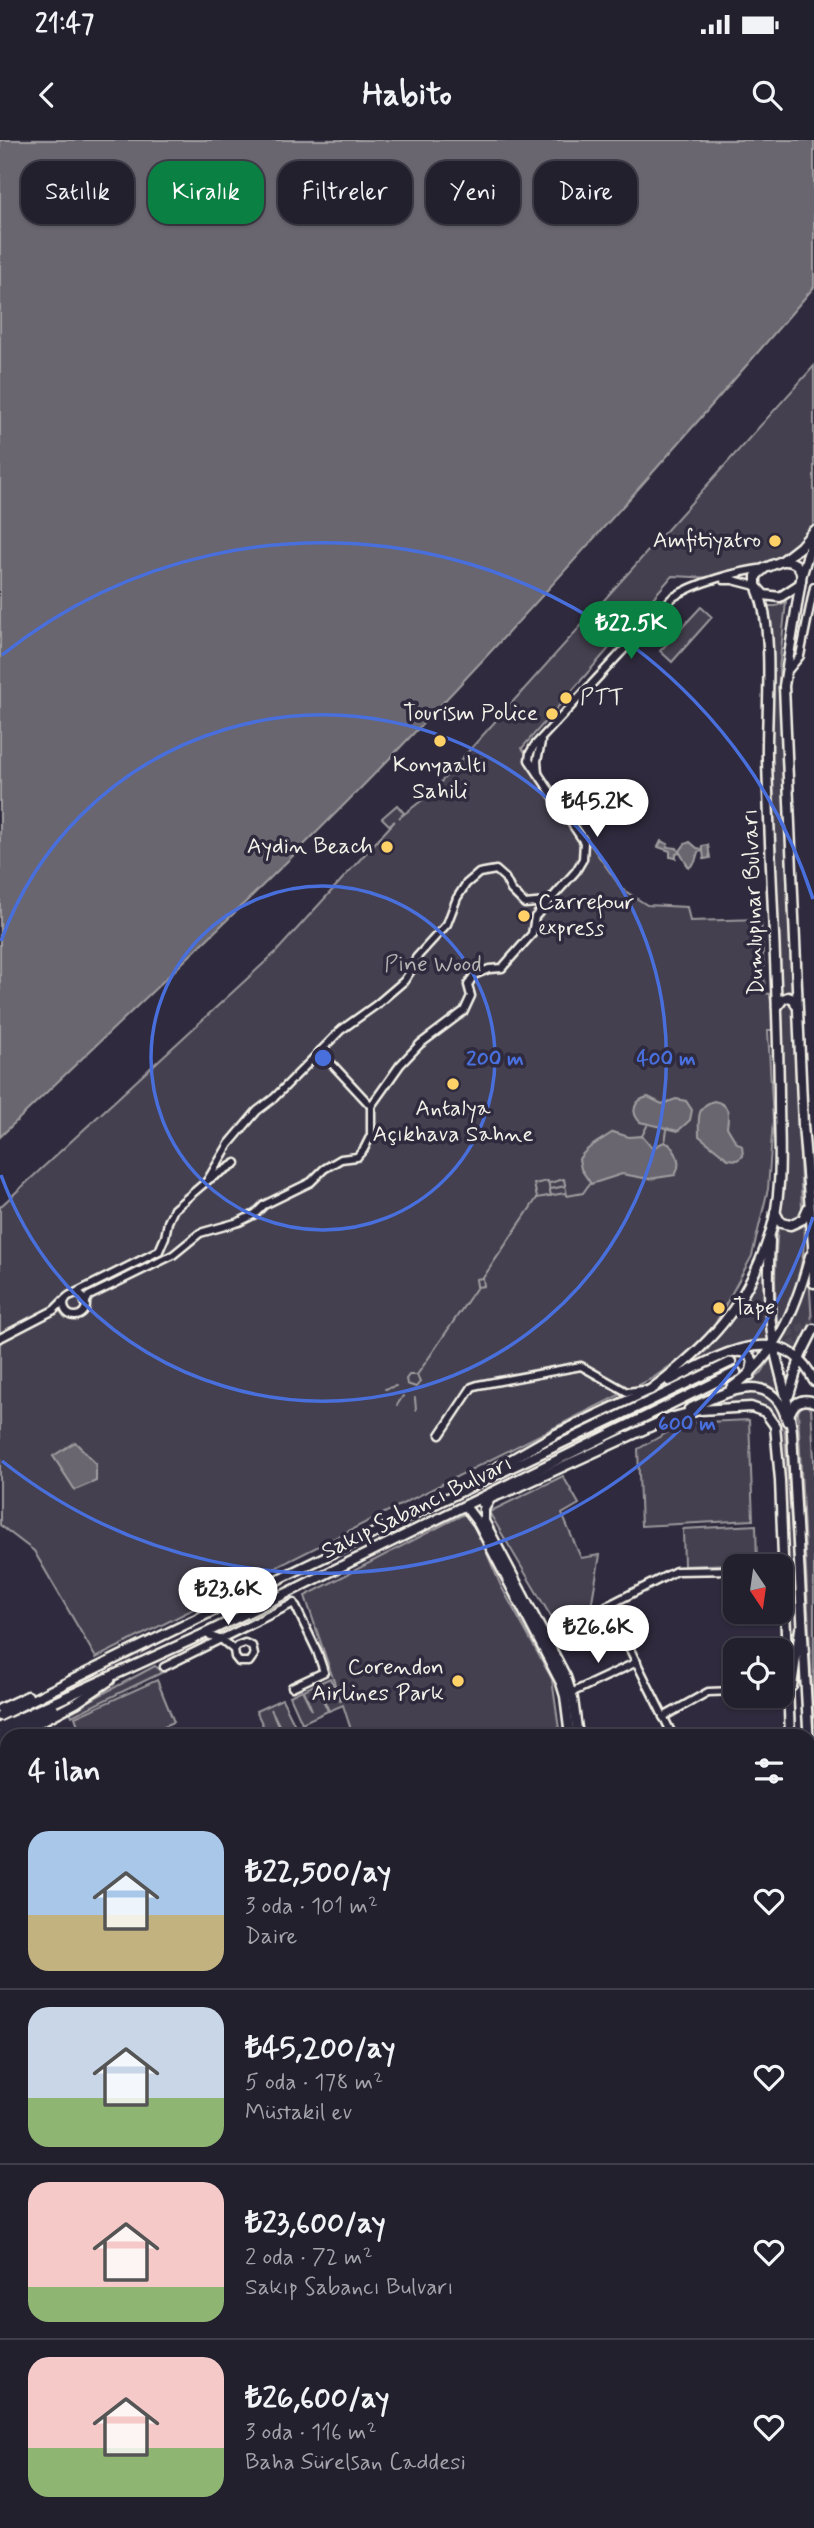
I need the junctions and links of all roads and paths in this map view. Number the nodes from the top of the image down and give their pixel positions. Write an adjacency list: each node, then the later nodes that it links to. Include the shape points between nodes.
1 (814, 532): 2 (main road); 4 (main road, Dumlupınar Bulvarı)
2 (782, 561): 3 (main road); 4 (main road, via 794,563)
3 (765, 568): 5 (street); 7 (main road, via 756,576)
4 (802, 577): 7 (main road, via 792,591 780,597 768,597); 8 (main road, Dumlupınar Bulvarı)
5 (719, 580): 7 (street); 9 (street, via 672,598 543,738 537,753 539,775 584,842 583,859 576,871)
6 (814, 587): 8 (street, via 800,656)
7 (757, 589): 12 (main road, Dumlupınar Bulvarı, via 767,650)
8 (785, 674): 13 (main road, Dumlupınar Bulvarı)
9 (547, 902): 10 (street); 11 (street)
10 (525, 904): 11 (street); 14 (street, via 495,870 480,873 466,884 447,924 416,958 404,981)
11 (535, 917): 15 (street, via 532,934 502,968 474,975 464,1011 420,1044)
12 (777, 1007): 13 (main road, via 788,997); 19 (main road, Dumlupınar Bulvarı, via 780,1150)
13 (798, 1009): 18 (main road, Dumlupınar Bulvarı)
14 (320, 1051): 15 (street); 17 (street, via 257,1111)
15 (371, 1106): 25 (street, via 371,1135 357,1157 341,1159 311,1182 239,1222 200,1233 173,1255 89,1296)
16 (236, 1163): 17 (street)
17 (206, 1181): 24 (street, via 174,1209 159,1251)
18 (809, 1207): 19 (main road, via 803,1219 790,1225 781,1223); 20 (main road); 22 (main road)
19 (775, 1212): 21 (main road, Dumlupınar Bulvarı)
20 (814, 1228)
21 (771, 1231): 30 (main road, via 768,1277); 37 (main road, via 729,1317 703,1347)
22 (813, 1245): 23 (main road); 30 (main road, via 802,1287)
23 (814, 1283)
24 (68, 1297): 25 (street, via 79,1295); 26 (street); 27 (street)
25 (85, 1303): 27 (street, via 80,1314)
26 (54, 1310): 27 (street); 29 (street)
27 (67, 1313)
28 (814, 1329): 32 (main road)
29 (0, 1338)
30 (774, 1346): 31 (main road, via 759,1344); 32 (main road); 35 (main road); 39 (main road)
31 (732, 1352): 35 (main road, via 750,1357); 37 (main road)
32 (799, 1360): 36 (main road); 39 (main road)
33 (731, 1362): 45 (main road)
34 (736, 1372): 47 (main road, Sakıp Sabancı Bulvarı)
35 (750, 1375): 38 (main road)
36 (814, 1381)
37 (650, 1390): 43 (street, via 627,1392 581,1366 478,1385 472,1387); 45 (main road, via 556,1434)
38 (722, 1394): 42 (main road); 44 (main road, via 749,1388 771,1394 784,1410)
39 (788, 1398): 41 (main road)
40 (814, 1402): 41 (main road, via 794,1404)
41 (791, 1418): 44 (main road)
42 (666, 1419): 46 (main road); 48 (main road, via 699,1410 751,1407 771,1418 778,1443)
43 (440, 1435)
44 (793, 1452): 51 (main road)
45 (462, 1489): 57 (main road, Sakıp Sabancı Bulvarı)
46 (490, 1499): 47 (main road); 54 (main road, via 484,1521)
47 (465, 1506): 52 (main road, Sakıp Sabancı Bulvarı); 54 (main road)
48 (782, 1554)
49 (723, 1570): 50 (street, via 676,1571)
50 (608, 1605): 54 (street); 59 (street)
51 (803, 1609): 66 (main road); 76 (main road)
52 (227, 1623): 53 (main road, Sakıp Sabancı Bulvarı); 55 (street)
53 (205, 1634): 55 (street); 58 (main road, Sakıp Sabancı Bulvarı)
54 (542, 1638): 64 (main road); 72 (main road, via 565,1696)
55 (222, 1640): 56 (street); 60 (street); 62 (street, via 294,1603 324,1672)
56 (234, 1650)
57 (117, 1656): 65 (main road); 67 (main road, Sakıp Sabancı Bulvarı)
58 (140, 1662): 61 (main road); 69 (main road, Sakıp Sabancı Bulvarı)
59 (637, 1662): 64 (street); 68 (street)
60 (164, 1667)
61 (117, 1676): 70 (main road); 71 (main road)
62 (292, 1687)
63 (723, 1691): 68 (street, via 708,1692)
64 (571, 1693): 73 (main road)
65 (0, 1709)
66 (789, 1709): 75 (main road)
67 (0, 1716)
68 (663, 1717): 74 (street)
69 (0, 1727)
70 (12, 1729)
71 (26, 1729)
72 (569, 1729)
73 (577, 1729)
74 (669, 1729)
75 (790, 1729)
76 (809, 1729)

